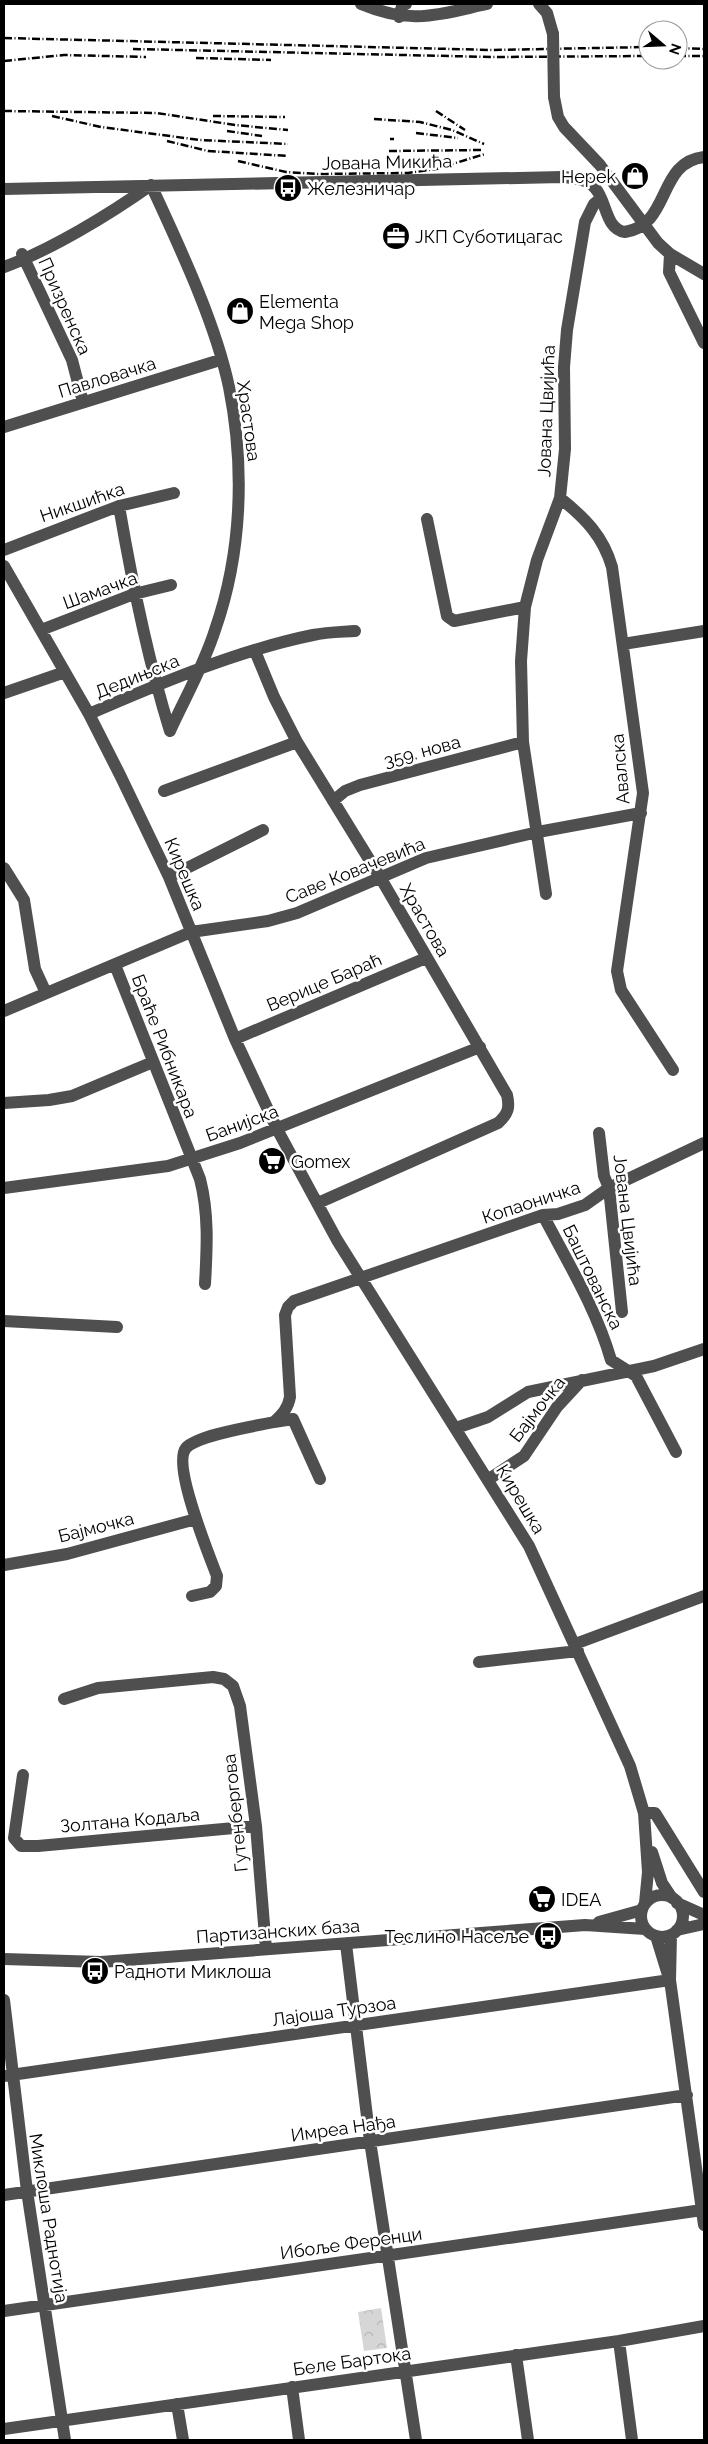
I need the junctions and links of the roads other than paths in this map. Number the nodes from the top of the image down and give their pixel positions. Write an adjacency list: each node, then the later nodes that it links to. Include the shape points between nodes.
1 (361, 4): 5 (street)
2 (406, 4): 5 (street)
3 (487, 4): 5 (street, via 433,16)
4 (539, 4): 10 (street, bridge, via 547,13 553,34 554,97 558,117 600,165)
5 (399, 16)
6 (704, 157): 10 (street, via 675,171 652,218)
7 (151, 185): 8 (street, Јована Микића); 9 (street, Јована Микића, via 562,177 588,182); 12 (street, via 123,204); 16 (street, Храстова, via 192,280)
8 (4, 189)
9 (601, 198): 10 (street, Јована Микића, via 617,230 628,232); 20 (street, Јована Цвијића, via 585,222 567,330 565,449)
10 (643, 224): 11 (street)
11 (670, 254): 14 (street); 15 (street, via 669,272)
12 (23, 257): 13 (street); 17 (street, Призренска, via 72,360)
13 (4, 267)
14 (704, 274)
15 (704, 344)
16 (220, 360): 17 (street, Павловачка); 33 (street, Храстова, via 228,386 236,442 238,527 222,608)
17 (83, 402): 18 (street, Павловачка)
18 (4, 427)
19 (174, 493): 21 (street, Никшићка)
20 (560, 498): 27 (street, Јована Цвијића); 31 (street, Авалска, via 598,533 607,549)
21 (119, 506): 23 (street, Никшићка); 26 (street)
22 (427, 519): 27 (street, via 449,619 454,621)
23 (4, 550)
24 (4, 566): 28 (street, Кирешка)
25 (171, 585): 26 (street, Шамачка)
26 (134, 594): 28 (street, Шамачка); 35 (street)
27 (524, 607): 39 (street, Јована Цвијића, via 520,661)
28 (41, 630): 34 (street, Кирешка)
29 (355, 631): 32 (street, via 315,634)
30 (704, 631): 31 (street)
31 (623, 644): 42 (street, Авалска, via 643,793)
32 (255, 651): 33 (street); 38 (street, Храстова)
33 (198, 671): 35 (street, Дедињска); 35 (street, Храстова, via 170,731)
34 (65, 672): 36 (street); 37 (street, Кирешка)
35 (156, 685): 37 (street, Дедињска)
36 (4, 693)
37 (89, 714): 46 (street, Кирешка)
38 (297, 742): 40 (street); 41 (street, Храстова)
39 (523, 742): 41 (street, 359. нова, via 360,785); 44 (street, Јована Цвијића)
40 (164, 791)
41 (333, 801): 47 (street, Храстова)
42 (641, 813): 44 (street, Саве Ковачевића); 57 (street, Авалска, via 617,971 621,990)
43 (263, 830): 46 (street)
44 (538, 832): 47 (street, Саве Ковачевића, via 450,852); 48 (street, Јована Цвијића)
45 (4, 868): 52 (street, via 24,900 35,969)
46 (169, 877): 49 (street, Кирешка)
47 (380, 877): 49 (street, Саве Ковачевића, via 297,913 268,921); 50 (street, Храстова)
48 (546, 894)
49 (191, 932): 51 (street, Саве Ковачевића); 54 (street, Кирешка)
50 (426, 958): 54 (street, Верице Бараћ); 55 (street, Храстова)
51 (115, 965): 52 (street, Саве Ковачевића); 56 (street, Браће Рибникара)
52 (46, 993): 53 (street, Саве Ковачевића)
53 (4, 1010)
54 (235, 1039): 59 (street, Кирешка)
55 (480, 1047): 59 (street, Банијска); 65 (street, via 507,1095 509,1106 506,1116)
56 (154, 1062): 58 (street, via 72,1096); 62 (street, Браће Рибникара)
57 (673, 1070)
58 (4, 1103)
59 (278, 1129): 62 (street, Банијска); 65 (street, Кирешка)
60 (599, 1133): 64 (street, Јована Цвијића)
61 (704, 1143): 64 (street, Копаоничка)
62 (191, 1159): 63 (street, Банијска, via 168,1166); 68 (street, Браће Рибникара, via 206,1201)
63 (4, 1188)
64 (608, 1188): 66 (street, Копаоничка, via 585,1205 558,1214); 69 (street, Јована Цвијића)
65 (318, 1204): 67 (street, Кирешка)
66 (543, 1214): 67 (street, Копаоничка); 73 (street, Баштованска, via 582,1286 604,1335 611,1360)
67 (360, 1278): 75 (street, via 288,1306 284,1321); 78 (street, Кирешка)
68 (206, 1284)
69 (622, 1312)
70 (4, 1321): 71 (street)
71 (117, 1327)
72 (704, 1350): 73 (street, Бајмочка)
73 (630, 1370): 74 (street, Бајмочка); 79 (street, Баштованска)
74 (582, 1380): 78 (street, via 528,1392 488,1417); 81 (street, Бајмочка, via 557,1407 524,1456)
75 (288, 1406): 76 (street); 77 (street)
76 (292, 1419): 77 (street); 80 (street)
77 (274, 1422): 82 (street, via 199,1439 185,1449 183,1466)
78 (456, 1428): 81 (street, Кирешка)
79 (676, 1452)
80 (320, 1479)
81 (489, 1479): 86 (street, Кирешка, via 529,1546)
82 (196, 1519): 83 (street, Бајмочка, via 67,1554); 84 (street, via 217,1576 216,1586 210,1592)
83 (4, 1565)
84 (192, 1596)
85 (704, 1596): 86 (street)
86 (577, 1647): 87 (street); 90 (street, Кирешка, via 630,1766)
87 (479, 1662)
88 (64, 1699): 91 (street, Гутенбергова, via 98,1688 213,1677 224,1679 233,1686 240,1706)
89 (23, 1775): 91 (street, Золтана Кодаља, via 14,1838 22,1846)
90 (644, 1813): 92 (street, Кирешка); 93 (street, via 655,1813)
91 (256, 1826): 102 (street, Гутенбергова)
92 (646, 1836): 94 (street, Кирешка, via 662,1883); 95 (street, Кирешка, via 648,1886)
93 (704, 1892)
94 (675, 1901): 95 (street, via 658,1896); 96 (street); 99 (street, via 682,1917)
95 (644, 1907): 98 (street, Партизанских база); 100 (street, via 642,1922)
96 (704, 1915)
97 (704, 1924): 99 (street)
98 (585, 1925): 100 (street, Партизанских база); 101 (street, Партизанских база)
99 (674, 1932): 100 (street); 104 (street)
100 (650, 1933): 104 (street)
101 (346, 1944): 102 (street, Партизанских база); 106 (street)
102 (266, 1949): 103 (street, Партизанских база, via 101,1962)
103 (4, 1959)
104 (670, 1980): 106 (street, Лајоша Турзоа); 108 (street)
105 (4, 2000): 107 (street, Миклоша Раднотија)
106 (355, 2026): 107 (street, Лајоша Турзоа); 109 (street)
107 (7, 2076): 110 (street, Миклоша Раднотија)
108 (687, 2096): 109 (street, Имреа Нађа); 112 (street)
109 (370, 2141): 110 (street, Имреа Нађа); 114 (street)
110 (27, 2191): 111 (street, Имреа Нађа); 115 (street, Миклоша Раднотија)
111 (4, 2194)
112 (702, 2210): 113 (street); 114 (street, Ибоље Ференци)
113 (704, 2225)
114 (388, 2255): 115 (street, Ибоље Ференци); 120 (street)
115 (45, 2305): 116 (street, Ибоље Ференци); 123 (street, Миклоша Раднотија)
116 (4, 2311)
117 (704, 2326): 118 (street, Беле Бартока)
118 (619, 2341): 119 (street, Беле Бартока); 130 (street)
119 (516, 2355): 120 (street, Беле Бартока); 129 (street)
120 (407, 2371): 121 (street, Беле Бартока); 128 (street)
121 (292, 2388): 122 (street, Беле Бартока); 127 (street)
122 (177, 2404): 123 (street, Беле Бартока); 126 (street)
123 (62, 2420): 124 (street, Беле Бартока); 125 (street, Миклоша Раднотија)
124 (4, 2429)
125 (65, 2440)
126 (183, 2440)
127 (299, 2440)
128 (416, 2440)
129 (528, 2440)
130 (632, 2440)

